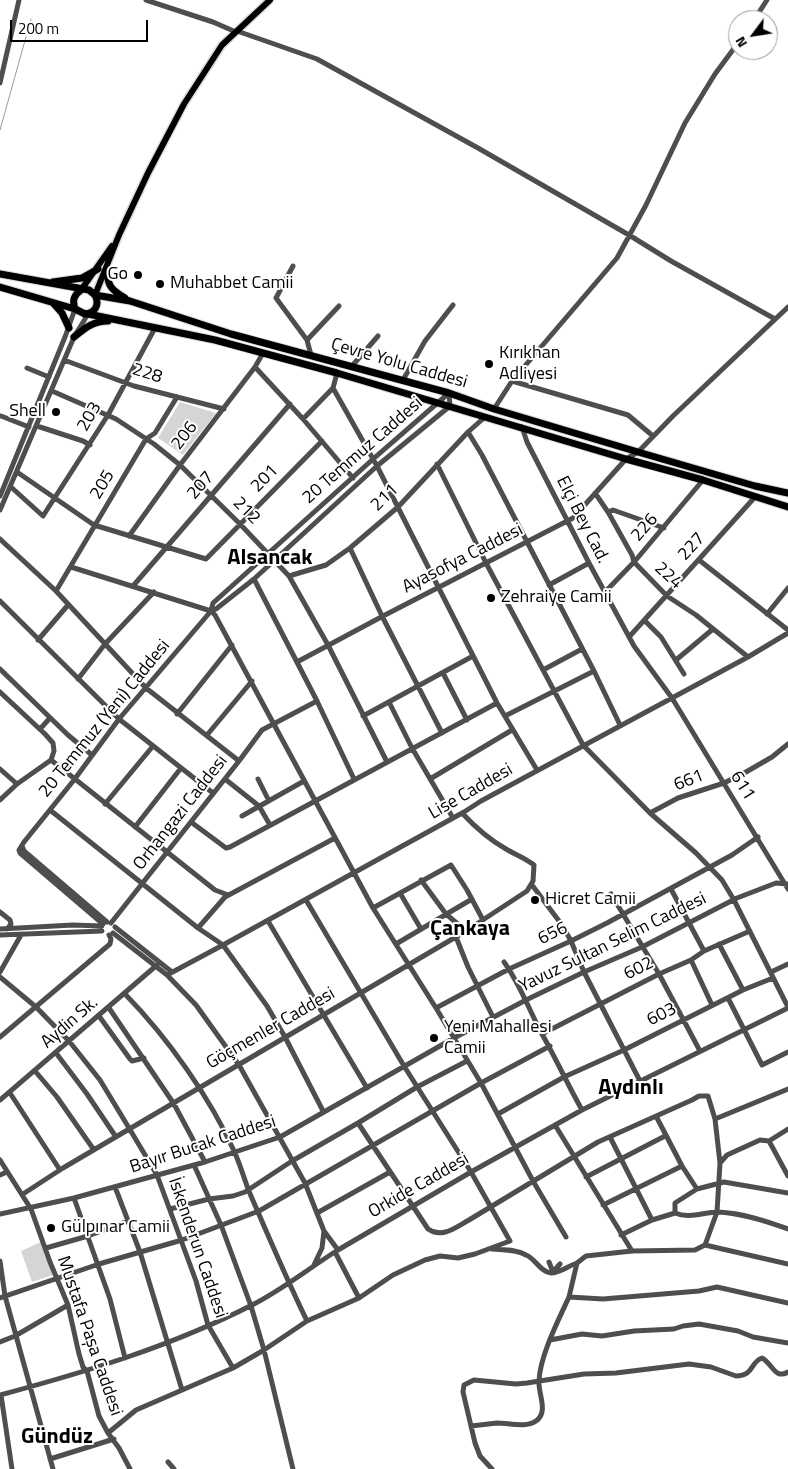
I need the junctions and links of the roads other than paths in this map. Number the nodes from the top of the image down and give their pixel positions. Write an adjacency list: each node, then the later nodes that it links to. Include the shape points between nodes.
1 (19, 0): 6 (street)
2 (146, 0): 4 (street)
3 (270, 0): 4 (main road)
4 (236, 31): 8 (main road, via 222,45 184,104); 9 (street, via 317,59)
5 (728, 56): 9 (street, via 685,122)
6 (3, 61): 7 (street)
7 (0, 83)
8 (119, 235): 11 (main road); 12 (main road)
9 (629, 235): 25 (street); 42 (street, via 612,266)
10 (293, 266): 31 (street, via 276,298)
11 (107, 268): 17 (main road); 19 (highway, via 109,284)
12 (98, 269): 14 (highway, via 82,278); 16 (main road)
13 (0, 274): 14 (highway, Çevre Yolu Caddesi)
14 (49, 283): 16 (highway, Çevre Yolu Caddesi)
15 (0, 287): 18 (highway)
16 (82, 290): 17 (highway, Çevre Yolu Caddesi, via 89,290); 23 (highway, via 73,299)
17 (95, 295): 19 (highway, Çevre Yolu Caddesi); 24 (highway, via 97,306)
18 (51, 301): 23 (highway); 27 (highway)
19 (130, 301): 33 (highway, Çevre Yolu Caddesi, via 231,334)
20 (453, 305): 40 (street, via 425,341)
21 (339, 306): 31 (street)
22 (788, 307): 25 (street, Ayasofya Caddesi)
23 (75, 309): 24 (highway); 27 (street)
24 (88, 314): 26 (highway, Çevre Yolu Caddesi); 30 (street)
25 (775, 319): 60 (street, Ayasofya Caddesi)
26 (124, 320): 28 (highway, Çevre Yolu Caddesi); 30 (highway, via 89,324)
27 (69, 328): 39 (street)
28 (154, 328): 32 (highway, Çevre Yolu Caddesi); 41 (street, 203)
29 (378, 336): 35 (street)
30 (74, 337): 34 (street)
31 (307, 340): 33 (street)
32 (263, 353): 36 (street, 206); 38 (highway, Çevre Yolu Caddesi)
33 (311, 355): 35 (highway, Çevre Yolu Caddesi)
34 (64, 360): 41 (street, 228); 44 (street)
35 (352, 366): 40 (highway, Çevre Yolu Caddesi)
36 (255, 367): 47 (street); 50 (street, 206)
37 (27, 368): 39 (street)
38 (337, 373): 43 (street); 48 (highway, Çevre Yolu Caddesi)
39 (49, 377): 56 (street)
40 (402, 380): 45 (highway, Çevre Yolu Caddesi)
41 (125, 382): 46 (street, 228); 52 (street, 203)
42 (512, 382): 51 (street); 60 (street, via 628,415)
43 (333, 388): 55 (street); 66 (street)
44 (52, 391): 52 (street, 212); 57 (street)
45 (449, 393): 48 (street, 20 Temmuz Caddesi); 49 (street, 20 Temmuz Caddesi); 51 (highway, Çevre Yolu Caddesi)
46 (177, 397): 50 (street, 228); 61 (street, 205, via 155,432)
47 (290, 404): 55 (street); 76 (street, 207)
48 (438, 404): 49 (highway, Çevre Yolu Caddesi); 66 (street, 20 Temmuz Caddesi)
49 (450, 406): 54 (highway, Çevre Yolu Caddesi); 69 (street, 20 Temmuz Caddesi)
50 (224, 409): 68 (street, 206)
51 (494, 409): 64 (highway, Çevre Yolu Caddesi)
52 (108, 415): 61 (street, 212); 63 (street, 203)
53 (1, 416): 56 (street)
54 (485, 417): 58 (highway, Çevre Yolu Caddesi); 59 (street, 211)
55 (303, 419): 62 (street)
56 (29, 426): 77 (street)
57 (37, 426): 63 (street); 70 (street)
58 (522, 427): 65 (highway, Çevre Yolu Caddesi); 84 (street, Elçi Bey Cad.)
59 (468, 432): 67 (street, 211); 90 (street)
60 (653, 436): 64 (street, Ayasofya Caddesi)
61 (146, 439): 68 (street, 212); 86 (street, 205)
62 (322, 441): 71 (street); 85 (street, 201)
63 (90, 445): 79 (street, 203)
64 (638, 452): 65 (street, Ayasofya Caddesi); 75 (highway, Çevre Yolu Caddesi)
65 (626, 459): 72 (highway, Çevre Yolu Caddesi); 74 (street, Ayasofya Caddesi)
66 (372, 460): 69 (street); 71 (street, 20 Temmuz Caddesi)
67 (436, 464): 80 (street, 211); 97 (street)
68 (180, 465): 76 (street, 212); 88 (street, 206)
69 (377, 466): 80 (street); 94 (street, 20 Temmuz Caddesi)
70 (17, 472): 73 (street); 79 (street)
71 (353, 478): 93 (street, 20 Temmuz Caddesi)
72 (703, 480): 78 (highway, Çevre Yolu Caddesi); 87 (street, 226)
73 (11, 487): 79 (street, 203, via 43,516); 82 (street)
74 (595, 493): 83 (street, 224); 84 (street, Ayasofya Caddesi)
75 (788, 493)
76 (210, 495): 85 (street, 212); 91 (street, 207)
77 (0, 496)
78 (755, 497): 81 (highway, Çevre Yolu Caddesi); 95 (street, 227)
79 (55, 498): 86 (street)
80 (398, 507): 92 (street, 211); 104 (street)
81 (788, 507)
82 (0, 510)
83 (608, 512): 87 (street, via 612,510); 96 (street, 224)
84 (567, 521): 90 (street, Ayasofya Caddesi); 98 (street, Elçi Bey Cad.)
85 (240, 524): 91 (street, 201, via 206,559); 93 (street, 212)
86 (94, 526): 88 (street); 99 (street, 205)
87 (664, 528): 96 (street, 226)
88 (130, 536): 91 (street)
89 (0, 539): 106 (street)
90 (526, 542): 97 (street, Ayasofya Caddesi); 102 (street)
91 (166, 547): 103 (street, 207)
92 (350, 548): 100 (street, 211, via 326,565); 114 (street)
93 (268, 554): 94 (street, 212); 112 (street, 20 Temmuz Caddesi, via 213,604)
94 (274, 559): 100 (street, 212); 101 (street, 20 Temmuz Caddesi)
95 (699, 560): 109 (street, 227); 113 (street)
96 (634, 562): 108 (street, 226); 109 (street, 224)
97 (486, 563): 104 (street, Ayasofya Caddesi); 129 (street)
98 (589, 563): 102 (street); 108 (street, Elçi Bey Cad.)
99 (71, 567): 103 (street); 106 (street, 205)
100 (289, 576): 122 (street, 212)
101 (254, 578): 112 (street, 20 Temmuz Caddesi); 127 (street)
102 (549, 584): 123 (street)
103 (133, 586): 107 (street)
104 (439, 586): 114 (street, Ayasofya Caddesi); 124 (street)
105 (788, 588): 113 (street)
106 (56, 591): 111 (street)
107 (154, 592): 112 (street); 120 (street)
108 (605, 592): 118 (street, Elçi Bey Cad.)
109 (667, 596): 115 (street, 227); 116 (street, 224)
110 (0, 601): 119 (street)
111 (68, 605): 119 (street); 120 (street)
112 (211, 610): 121 (street); 136 (street, 20 Temmuz (Yeni) Caddesi)
113 (767, 614): 117 (street)
114 (382, 616): 122 (street, Ayasofya Caddesi); 135 (street)
115 (645, 620): 118 (street, 227); 126 (street)
116 (713, 628): 125 (street, 224); 126 (street)
117 (788, 632): 125 (street, Lise Caddesi)
118 (629, 637): 139 (street, Elçi Bey Cad.)
119 (38, 640): 133 (street)
120 (105, 644): 133 (street); 136 (street)
121 (232, 645): 134 (street); 143 (street)
122 (328, 645): 127 (street, Ayasofya Caddesi); 144 (street, 212)
123 (582, 649): 129 (street); 130 (street)
124 (473, 656): 131 (street); 142 (street)
125 (748, 657): 139 (street, Lise Caddesi)
126 (676, 660): 132 (street)
127 (297, 662): 140 (street)
128 (0, 669): 146 (street)
129 (543, 670): 137 (street)
130 (594, 671): 137 (street); 150 (street)
131 (443, 673): 135 (street); 148 (street)
132 (684, 674)
133 (78, 679): 147 (street)
134 (252, 681): 149 (street); 154 (street)
135 (418, 686): 141 (street); 153 (street)
136 (146, 688): 143 (street); 147 (street, 20 Temmuz (Yeni) Caddesi)
137 (554, 691): 145 (street); 156 (street)
138 (0, 692): 151 (street)
139 (672, 698): 150 (street, Lise Caddesi); 172 (street, 611)
140 (317, 701): 149 (street, Orhangazi Caddesi); 168 (street)
141 (389, 702): 144 (street); 158 (street)
142 (497, 702): 145 (street); 148 (street)
143 (177, 714): 154 (street)
144 (363, 716): 162 (street, 212)
145 (505, 716): 152 (street)
146 (50, 718): 151 (street); 159 (street)
147 (119, 719): 157 (street); 159 (street, 20 Temmuz (Yeni) Caddesi)
148 (467, 720): 153 (street)
149 (274, 724): 161 (street, Orhangazi Caddesi, via 262,730); 171 (street)
150 (620, 725): 156 (street, Lise Caddesi)
151 (40, 729): 160 (street, via 53,744)
152 (512, 730): 165 (street); 169 (street)
153 (442, 733): 158 (street)
154 (207, 735): 161 (street)
155 (788, 744): 172 (street, 661, via 772,757)
156 (583, 745): 165 (street, Lise Caddesi); 182 (street)
157 (153, 746): 163 (street); 178 (street)
158 (412, 748): 162 (street); 169 (street)
159 (92, 755): 170 (street, 20 Temmuz (Yeni) Caddesi)
160 (51, 760): 170 (street); 173 (street)
161 (239, 761): 166 (street, Orhangazi Caddesi)
162 (387, 762): 168 (street)
163 (181, 768): 174 (street); 187 (street)
164 (0, 769): 173 (street)
165 (537, 770): 181 (street, Lise Caddesi)
166 (225, 779): 174 (street, Orhangazi Caddesi); 179 (street)
167 (258, 779): 176 (street)
168 (354, 779): 177 (street)
169 (430, 779): 184 (street)
170 (74, 780): 178 (street); 180 (street, 20 Temmuz (Yeni) Caddesi)
171 (304, 781): 176 (street); 177 (street)
172 (724, 783): 182 (street, 661, via 678,798); 189 (street, 611)
173 (17, 784): 175 (street)
174 (213, 793): 185 (street, Orhangazi Caddesi)
175 (0, 800)
176 (269, 801): 179 (street)
177 (316, 802): 186 (street); 188 (street)
178 (105, 804): 187 (street)
179 (259, 806): 183 (street); 186 (street)
180 (50, 810): 194 (street); 211 (street, 20 Temmuz (Yeni) Caddesi, via 19,850 20,853)
181 (462, 813): 184 (street, Lise Caddesi); 195 (street, via 477,829 534,865)
182 (650, 813): 191 (street)
183 (242, 816)
184 (453, 818): 192 (street, Lise Caddesi)
185 (191, 822): 186 (street, via 226,848); 190 (street, Orhangazi Caddesi)
186 (270, 825)
187 (135, 828): 190 (street)
188 (335, 838): 192 (street); 200 (street)
189 (758, 838): 191 (street, 656); 196 (street, 611)
190 (166, 852): 194 (street, Orhangazi Caddesi); 200 (street, via 215,890)
191 (709, 867): 197 (street, 656); 203 (street, via 722,880)
192 (354, 874): 202 (street, Lise Caddesi); 204 (street)
193 (421, 880): 198 (street); 201 (street, via 451,865); 207 (street)
194 (142, 884): 211 (street, Orhangazi Caddesi); 212 (street)
195 (532, 885): 208 (street, Göçmenler Caddesi); 221 (street)
196 (787, 885): 203 (street, Yavuz Sultan Selim Caddesi, via 776,883)
197 (671, 888): 206 (street, 656); 210 (street)
198 (400, 893): 204 (street); 213 (street)
199 (612, 894): 206 (street)
200 (228, 895): 212 (street)
201 (472, 899): 207 (street); 208 (street)
202 (306, 900): 209 (street, Lise Caddesi); 242 (street)
203 (734, 900): 210 (street, Yavuz Sultan Selim Caddesi); 217 (street)
204 (373, 908): 222 (street)
205 (0, 912): 215 (street, via 10,920)
206 (623, 913): 221 (street, 656); 225 (street)
207 (446, 914): 213 (street); 216 (street)
208 (483, 920): 216 (street, Göçmenler Caddesi)
209 (268, 921): 224 (street, Lise Caddesi); 252 (street)
210 (688, 923): 225 (street, Yavuz Sultan Selim Caddesi); 226 (street)
211 (108, 928): 215 (street, via 73,925); 219 (street); 231 (street); 236 (street); 249 (street, Orhangazi Caddesi, via 110,944)
212 (198, 928): 224 (street)
213 (421, 929): 222 (street)
214 (0, 930): 215 (street)
215 (7, 930)
216 (466, 931): 220 (street, Göçmenler Caddesi)
217 (750, 931): 223 (street, 602); 235 (street)
218 (0, 935): 219 (street)
219 (21, 935): 233 (street)
220 (456, 937): 230 (street, Göçmenler Caddesi); 240 (street)
221 (571, 941): 232 (street, 656); 234 (street)
222 (396, 944): 230 (street)
223 (719, 944): 226 (street, 602); 241 (street)
224 (224, 945): 236 (street, Lise Caddesi); 259 (street)
225 (642, 947): 234 (street, Yavuz Sultan Selim Caddesi); 237 (street)
226 (704, 951): 227 (street, 602)
227 (692, 960): 237 (street, 602); 247 (street)
228 (504, 962): 232 (street)
229 (788, 964): 235 (street)
230 (408, 965): 242 (street, Göçmenler Caddesi); 251 (street)
231 (157, 966): 236 (street); 243 (street, Aydin Sk.)
232 (509, 969): 240 (street, 656); 245 (street)
233 (0, 972)
234 (584, 972): 245 (street, Yavuz Sultan Selim Caddesi); 246 (street)
235 (771, 972): 239 (street)
236 (170, 973): 269 (street)
237 (659, 974): 246 (street, 602); 255 (street)
238 (0, 977): 249 (street, İskenderun Caddesi)
239 (773, 978): 241 (street, 603); 248 (street)
240 (477, 986): 251 (street, 656); 254 (street)
241 (743, 990): 244 (street, 603)
242 (361, 992): 252 (street, Göçmenler Caddesi); 270 (street)
243 (125, 994): 250 (street, Aydin Sk.); 276 (street, via 147,1017)
244 (728, 998): 247 (street, 603); 256 (street)
245 (526, 1000): 254 (street, Yavuz Sultan Selim Caddesi); 257 (street)
246 (602, 1004): 257 (street, 602); 263 (street)
247 (712, 1005): 255 (street, 603)
248 (788, 1007): 256 (street, Orkide Caddesi)
249 (36, 1008): 258 (street); 261 (street, İskenderun Caddesi)
250 (109, 1008): 253 (street, Aydin Sk.); 267 (street)
251 (436, 1008): 260 (street)
252 (324, 1014): 259 (street, Göçmenler Caddesi); 277 (street)
253 (99, 1016): 261 (street, Aydin Sk.); 267 (street, via 132,1061)
254 (493, 1017): 260 (street, Yavuz Sultan Selim Caddesi)
255 (683, 1020): 263 (street, 603); 264 (street)
256 (743, 1030): 264 (street, Orkide Caddesi); 265 (street, via 762,1065)
257 (542, 1034): 262 (street)
258 (0, 1037)
259 (285, 1037): 269 (street, Göçmenler Caddesi); 284 (street)
260 (454, 1038): 268 (street); 270 (street, Bayır Bucak Caddesi)
261 (69, 1042): 266 (street, Aydin Sk.); 290 (street, İskenderun Caddesi, via 100,1080)
262 (550, 1046): 272 (street); 274 (street)
263 (624, 1050): 272 (street, 603); 273 (street)
264 (700, 1051): 273 (street, Orkide Caddesi)
265 (788, 1052)
266 (56, 1053): 271 (street, Aydin Sk.); 294 (street)
267 (144, 1058): 281 (street)
268 (467, 1061): 274 (street); 275 (street)
269 (239, 1065): 276 (street, Göçmenler Caddesi); 292 (street)
270 (404, 1066): 275 (street); 277 (street, Bayır Bucak Caddesi)
271 (35, 1071): 279 (street, Aydin Sk.); 299 (street)
272 (564, 1077): 282 (street); 285 (street, 603)
273 (640, 1081): 282 (street, Orkide Caddesi)
274 (481, 1083): 283 (street); 285 (street)
275 (417, 1087): 283 (street); 288 (street)
276 (199, 1088): 281 (street, Göçmenler Caddesi); 300 (street)
277 (367, 1088): 284 (street, Bayır Bucak Caddesi)
278 (788, 1089): 287 (street)
279 (10, 1093): 280 (street, Aydin Sk.); 310 (street)
280 (0, 1100)
281 (174, 1104): 290 (street, Göçmenler Caddesi); 305 (street)
282 (582, 1110): 289 (street, Orkide Caddesi)
283 (432, 1111): 297 (street); 313 (street)
284 (323, 1112): 292 (street, Bayır Bucak Caddesi)
285 (498, 1114): 298 (street)
286 (656, 1116): 287 (street, via 698,1096 708,1096); 293 (street); 295 (street)
287 (716, 1119): 306 (street)
288 (358, 1123): 297 (street); 304 (street)
289 (555, 1125): 298 (street, Orkide Caddesi); 301 (street)
290 (129, 1128): 294 (street, Göçmenler Caddesi); 315 (street, İskenderun Caddesi)
291 (788, 1130): 296 (street)
292 (280, 1136): 300 (street, Bayır Bucak Caddesi); 304 (street)
293 (665, 1136): 302 (street); 308 (street)
294 (116, 1137): 299 (street, Göçmenler Caddesi)
295 (610, 1137): 301 (street); 302 (street)
296 (768, 1141): 306 (street, via 760,1140 727,1155); 309 (street)
297 (373, 1146): 312 (street); 319 (street)
298 (515, 1147): 313 (street, Orkide Caddesi); 318 (street)
299 (94, 1150): 310 (street, Göçmenler Caddesi)
300 (235, 1153): 305 (street, Bayır Bucak Caddesi); 322 (street)
301 (574, 1156): 316 (street); 318 (street)
302 (621, 1158): 316 (street); 323 (street)
303 (0, 1161): 311 (street, Mustafa Paşa Caddesi)
304 (292, 1161): 319 (street); 322 (street)
305 (205, 1162): 307 (street, Bayır Bucak Caddesi)
306 (720, 1163): 320 (street)
307 (194, 1165): 315 (street, Bayır Bucak Caddesi); 328 (street)
308 (682, 1166): 323 (street); 324 (street)
309 (786, 1168): 317 (street)
310 (60, 1170): 326 (street, Göçmenler Caddesi)
311 (7, 1172): 314 (street); 326 (street, Mustafa Paşa Caddesi)
312 (390, 1172): 330 (street); 335 (street)
313 (471, 1172): 330 (street, Orkide Caddesi); 331 (street)
314 (0, 1175)
315 (157, 1175): 321 (street, Bayır Bucak Caddesi); 333 (street, İskenderun Caddesi)
316 (586, 1176): 329 (street)
317 (788, 1176)
318 (532, 1181): 331 (street); 346 (street)
319 (304, 1183): 334 (street); 335 (street)
320 (718, 1184): 324 (street); 325 (street, via 724,1182); 336 (street)
321 (115, 1187): 327 (street, Bayır Bucak Caddesi); 340 (street)
322 (248, 1189): 328 (street, via 233,1196); 334 (street)
323 (637, 1189): 329 (street); 339 (street)
324 (697, 1189): 337 (street, via 675,1203)
325 (788, 1193)
326 (23, 1194): 332 (street, Mustafa Paşa Caddesi)
327 (74, 1198): 332 (street, Bayır Bucak Caddesi); 345 (street)
328 (209, 1199): 333 (street); 341 (street)
329 (603, 1205): 344 (street)
330 (412, 1206): 331 (street, via 428,1229 440,1234); 351 (street, Orkide Caddesi)
331 (491, 1207): 350 (street, via 510,1241)
332 (31, 1209): 338 (street, Bayır Bucak Caddesi); 349 (street, Mustafa Paşa Caddesi)
333 (170, 1209): 347 (street, İskenderun Caddesi)
334 (258, 1210): 341 (street); 363 (street)
335 (317, 1212): 343 (street)
336 (717, 1212): 337 (street, via 702,1215); 342 (street, via 756,1218); 348 (street)
337 (675, 1213): 339 (street)
338 (0, 1214)
339 (652, 1220): 344 (street)
340 (128, 1221): 345 (street); 353 (street)
341 (222, 1225): 347 (street); 369 (street)
342 (788, 1228)
343 (324, 1230): 351 (street); 360 (street, via 322,1248)
344 (621, 1235): 352 (street)
345 (88, 1236): 349 (street); 357 (street)
346 (566, 1237)
347 (182, 1240): 353 (street); 371 (street, İskenderun Caddesi)
348 (705, 1245): 352 (street, via 694,1250); 359 (street)
349 (46, 1248): 362 (street, Mustafa Paşa Caddesi)
350 (489, 1248): 361 (street, via 522,1253 545,1271); 366 (street, via 458,1258 440,1256 425,1260 393,1275)
351 (336, 1251): 360 (street, Orkide Caddesi); 366 (street)
352 (632, 1251): 356 (street, via 586,1256)
353 (140, 1252): 357 (street); 375 (street)
354 (0, 1261): 364 (street)
355 (550, 1262): 361 (street)
356 (577, 1263): 361 (street); 365 (street)
357 (99, 1264): 362 (street); 378 (street)
358 (560, 1264): 361 (street)
359 (788, 1264)
360 (314, 1265): 363 (street, Orkide Caddesi)
361 (554, 1272)
362 (58, 1279): 364 (street); 368 (street, Mustafa Paşa Caddesi)
363 (289, 1284): 369 (street, Orkide Caddesi); 370 (street)
364 (2, 1297): 372 (street)
365 (569, 1297): 367 (street, via 603,1299 717,1287); 373 (street)
366 (359, 1298): 370 (street)
367 (788, 1303)
368 (68, 1305): 372 (street); 380 (street, Mustafa Paşa Caddesi, via 79,1354)
369 (251, 1306): 371 (street, Orkide Caddesi); 377 (street)
370 (307, 1322): 377 (street)
371 (208, 1325): 375 (street, Orkide Caddesi); 379 (street, İskenderun Caddesi)
372 (15, 1336): 374 (street); 383 (street)
373 (550, 1340): 376 (street, via 582,1334 612,1335 699,1324); 382 (street)
374 (0, 1342)
375 (167, 1342): 378 (street, Orkide Caddesi); 384 (street)
376 (788, 1344)
377 (264, 1350): 379 (street); 395 (street)
378 (125, 1358): 380 (street, Orkide Caddesi)
379 (233, 1368): 384 (street)
380 (87, 1371): 383 (street, Orkide Caddesi); 387 (street, Mustafa Paşa Caddesi, via 99,1416)
381 (788, 1372): 382 (street, via 776,1373 762,1358 742,1376 689,1364 584,1374)
382 (539, 1382): 386 (street, via 543,1404 537,1421); 386 (street, via 516,1384 474,1380 464,1385 462,1392)
383 (29, 1387): 385 (street, Orkide Caddesi); 389 (street)
384 (182, 1390): 387 (street, via 136,1410)
385 (1, 1395): 391 (street)
386 (470, 1426): 396 (street, via 480,1456)
387 (108, 1433): 388 (street, Mustafa Paşa Caddesi)
388 (114, 1439): 389 (street); 393 (street, Mustafa Paşa Caddesi)
389 (50, 1459): 392 (street)
390 (168, 1462): 394 (street)
391 (12, 1469)
392 (53, 1469)
393 (130, 1469)
394 (174, 1469)
395 (293, 1469)
396 (492, 1469)

